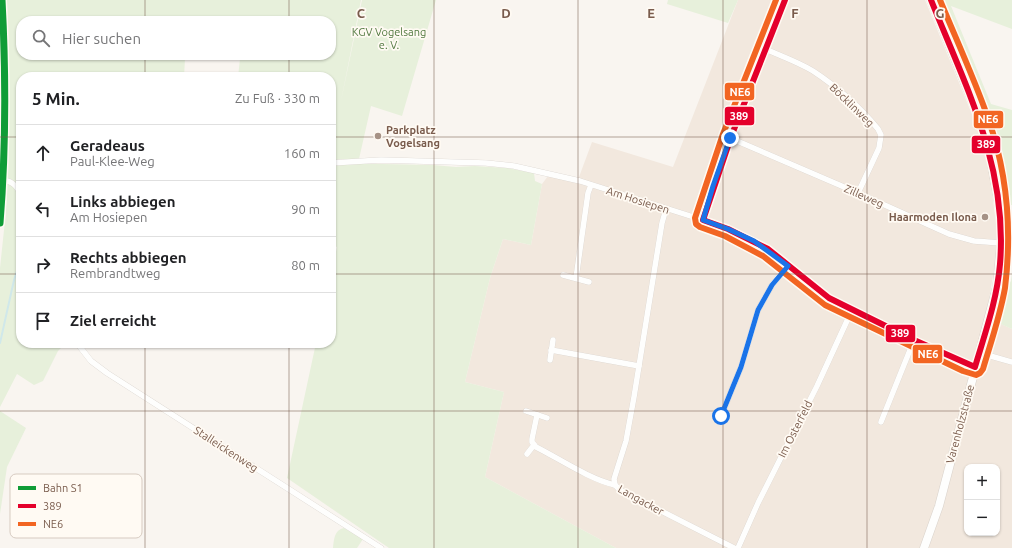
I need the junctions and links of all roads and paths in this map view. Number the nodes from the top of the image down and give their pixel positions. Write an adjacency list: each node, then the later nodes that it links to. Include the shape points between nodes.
1 (785, 0): 3 (street)
2 (931, 0): 12 (street, Varenholzstraße, via 987,139 1000,211)
3 (765, 49): 4 (street); 9 (street, Böcklinweg, via 792,60 826,80 878,129 881,142)
4 (730, 138): 9 (street, Zilleweg); 11 (street)
5 (336, 163): 7 (street, Am Hosiepen, via 381,160 486,163 514,166)
6 (0, 180): 8 (street, via 8,180)
7 (591, 185): 10 (street, Am Hosiepen); 15 (street)
8 (16, 187)
9 (858, 193): 12 (street, Zilleweg, via 949,234 974,241)
10 (666, 209): 11 (street, Am Hosiepen); 25 (street, Langacker)
11 (703, 220): 13 (street, Am Hosiepen, via 754,241)
12 (1001, 243): 22 (street, Varenholzstraße, via 997,286)
13 (788, 266): 17 (street, Am Hosiepen, via 829,298); 29 (street, via 772,285 758,310 741,367)
14 (563, 275): 15 (street)
15 (576, 278): 16 (street)
16 (589, 282)
17 (852, 310): 19 (street, Am Hosiepen); 37 (street, Im Osterfeld)
18 (553, 340): 21 (street)
19 (914, 340): 26 (street, Am Hosiepen); 31 (street)
20 (81, 348): 35 (street, Stalleickenweg, via 91,361 107,373)
21 (551, 350): 23 (street); 25 (street)
22 (980, 353): 24 (street); 26 (street, Varenholzstraße)
23 (550, 360)
24 (1012, 362)
25 (639, 366): 34 (street, Langacker, via 626,441 614,479)
26 (976, 367): 38 (street, Varenholzstraße, via 939,506)
27 (526, 411): 28 (street)
28 (537, 416): 30 (street); 32 (street, via 532,439)
29 (721, 416)
30 (547, 418)
31 (881, 422)
32 (534, 445): 33 (street); 34 (street, via 572,466)
33 (527, 454)
34 (615, 485): 36 (street, Langacker, via 620,490)
35 (381, 548)
36 (734, 548)
37 (738, 548)
38 (924, 548)

